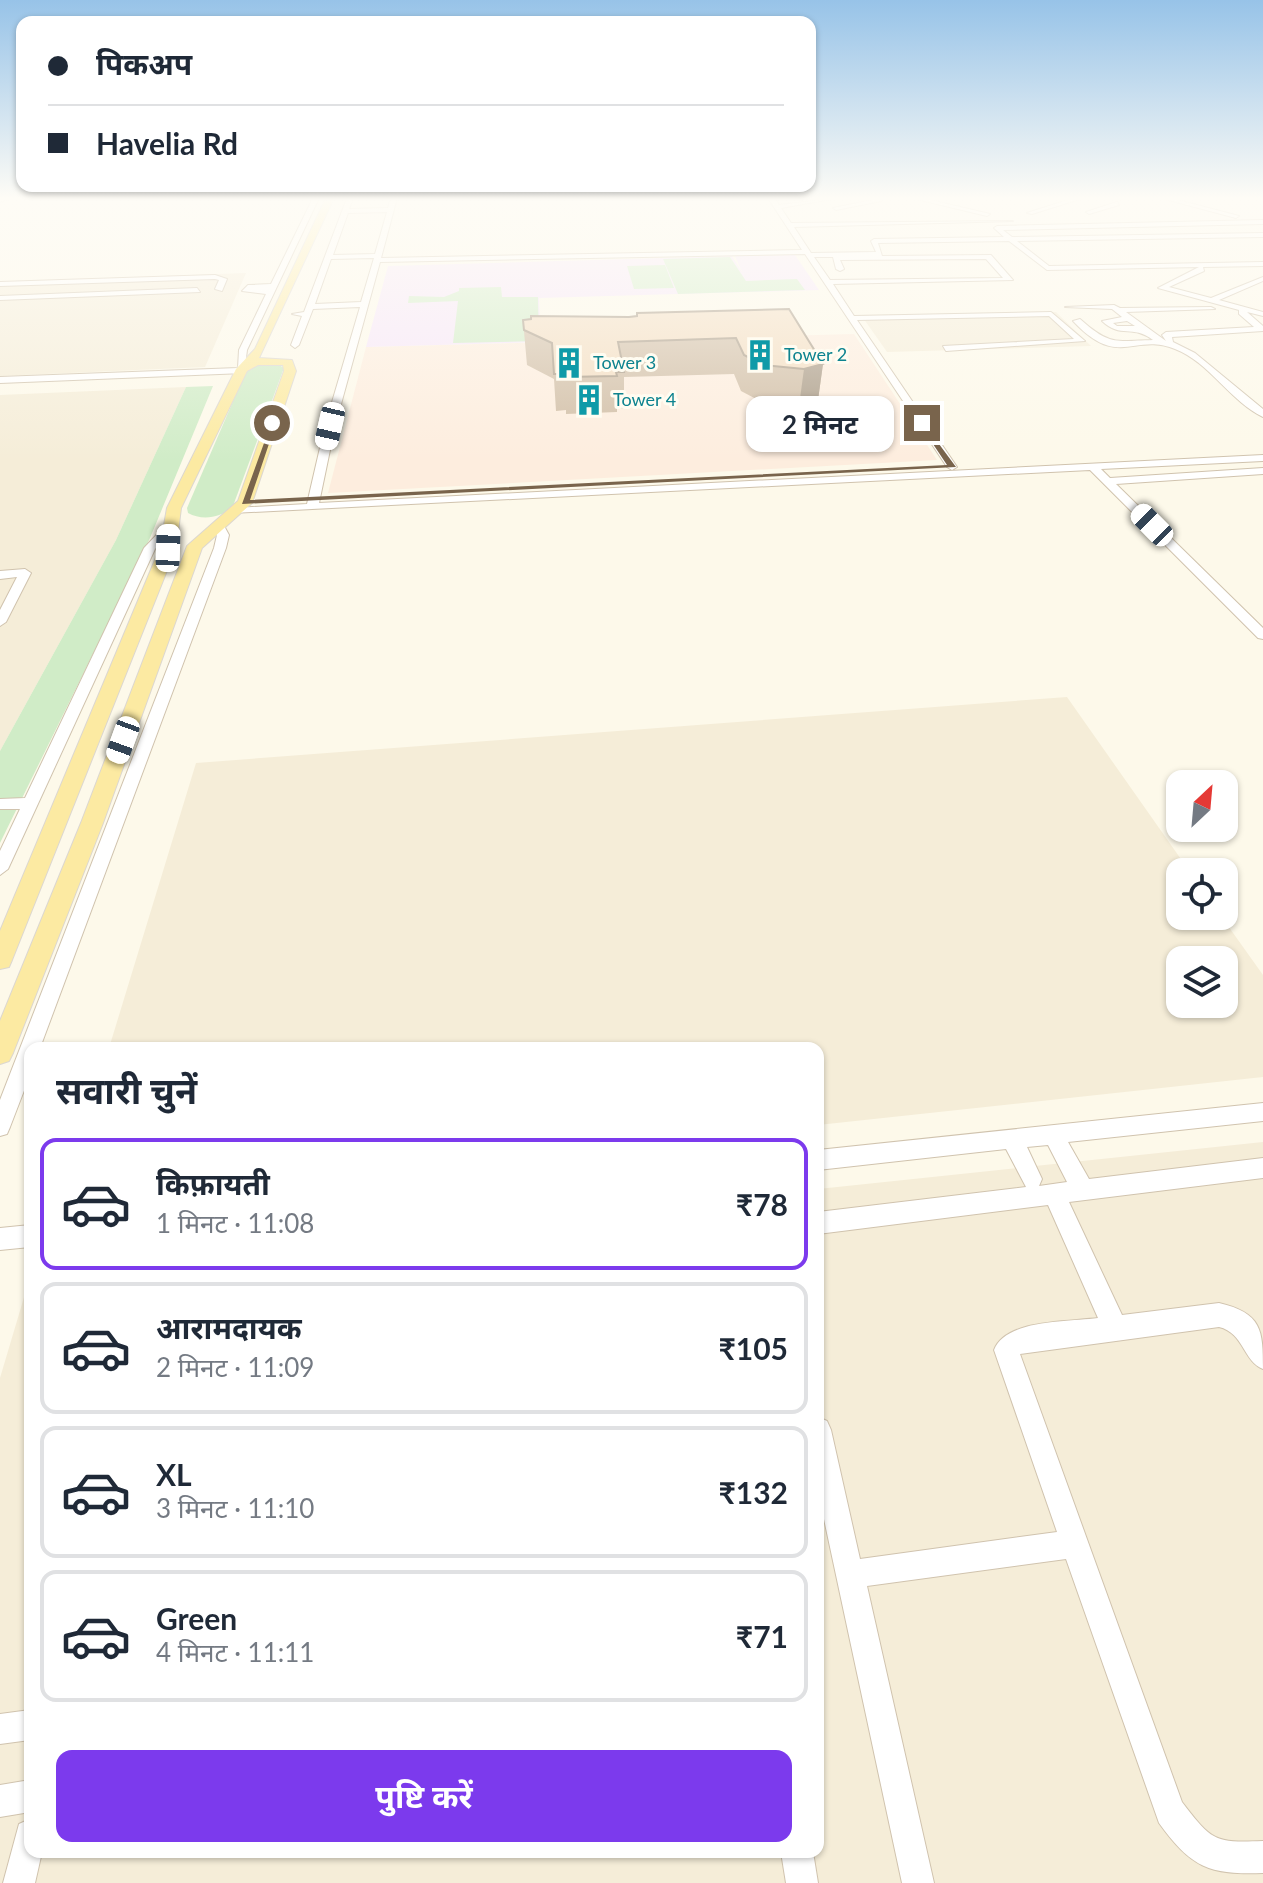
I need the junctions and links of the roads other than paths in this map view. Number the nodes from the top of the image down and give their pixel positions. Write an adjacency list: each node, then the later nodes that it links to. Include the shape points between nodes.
1 (228, 286): 11 (street)
2 (273, 286): 10 (street)
3 (290, 286): 23 (main road)
4 (313, 286): 20 (main road)
5 (315, 286): 20 (street)
6 (369, 286): 15 (street)
7 (830, 286): 24 (street)
8 (1165, 286): 14 (street)
9 (1248, 286): 12 (street)
10 (271, 289): 11 (street); 22 (street)
11 (232, 291): 13 (street)
12 (1225, 295): 14 (street); 16 (street)
13 (0, 298)
14 (1211, 301): 17 (street)
15 (364, 304): 20 (street); 46 (street)
16 (1263, 305)
17 (1236, 307): 21 (street); 27 (street)
18 (1222, 309): 19 (street, via 1189,309 1197,316 1171,317 1155,309)
19 (1118, 310): 25 (street); 30 (street, via 1066,307 1101,344)
20 (304, 312): 28 (main road); 29 (street)
21 (1263, 314)
22 (259, 315): 23 (street); 34 (street, via 243,350)
23 (277, 315): 34 (main road, via 260,350)
24 (851, 318): 31 (street, via 1051,314 1081,341); 40 (street)
25 (1129, 318): 26 (street); 26 (street, via 1106,321 1115,328)
26 (1144, 329): 30 (street)
27 (1262, 329): 30 (street, via 1166,335)
28 (282, 340)
29 (295, 345)
30 (1170, 345): 36 (street)
31 (946, 348)
32 (276, 351): 33 (main road)
33 (288, 362): 34 (main road, via 274,359); 47 (main road, via 290,371)
34 (241, 370): 35 (street); 49 (main road, via 178,500)
35 (0, 383)
36 (1263, 414)
37 (1263, 450): 40 (street)
38 (1263, 458): 39 (street)
39 (1201, 461): 41 (street); 44 (street)
40 (952, 467): 43 (street)
41 (1093, 467): 43 (street); 45 (street)
42 (1263, 471): 44 (street)
43 (909, 473): 46 (street)
44 (1217, 475): 45 (street)
45 (1108, 481): 52 (street)
46 (313, 504): 47 (street)
47 (241, 507): 48 (main road)
48 (219, 526): 49 (main road); 57 (street, via 220,548); 58 (main road, via 195,546)
49 (182, 528): 53 (street, via 150,548); 56 (main road, via 168,548)
50 (0, 575): 51 (street, via 25,573)
51 (0, 622)
52 (1263, 635)
53 (31, 803): 54 (street); 55 (street)
54 (0, 804)
55 (0, 869)
56 (0, 960)
57 (32, 1042)
58 (0, 1053)
59 (24, 1064): 61 (street)
60 (1263, 1112): 62 (street)
61 (0, 1127)
62 (1054, 1136): 63 (street); 67 (street)
63 (1013, 1141): 64 (street); 66 (street)
64 (824, 1159)
65 (1263, 1168): 67 (street)
66 (1031, 1179)
67 (1081, 1187): 68 (street)
68 (1053, 1192): 69 (street); 72 (street)
69 (824, 1222)
70 (24, 1237): 71 (street)
71 (0, 1239)
72 (1114, 1326): 73 (street, via 1235,1317 1247,1327); 75 (street, via 1015,1341 1006,1350)
73 (1263, 1357)
74 (824, 1457): 76 (street)
75 (1074, 1544): 76 (street); 81 (street, via 1170,1812 1201,1852 1229,1859)
76 (850, 1574): 86 (street)
77 (24, 1726): 78 (street)
78 (0, 1729)
79 (24, 1797): 80 (street)
80 (0, 1801)
81 (1263, 1857)
82 (25, 1858): 84 (street)
83 (798, 1858): 85 (street)
84 (19, 1883)
85 (802, 1883)
86 (918, 1883)

